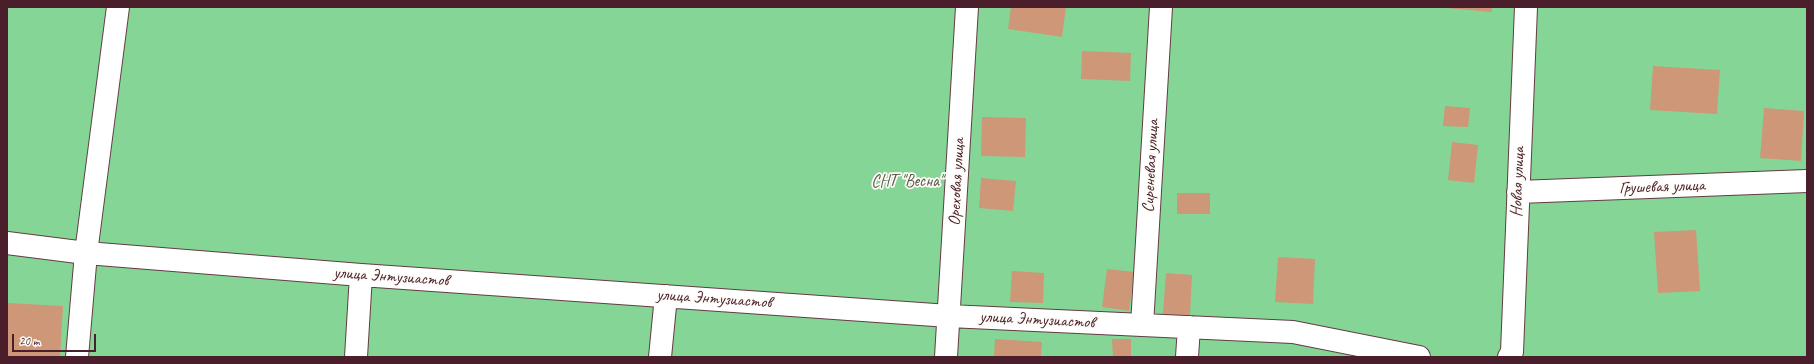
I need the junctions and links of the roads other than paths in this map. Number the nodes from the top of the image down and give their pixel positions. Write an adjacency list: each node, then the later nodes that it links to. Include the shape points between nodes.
1 (118, 7): 8 (street)
2 (967, 7): 11 (street, Ореховая улица)
3 (1161, 7): 12 (street, Сиреневая улица)
4 (1526, 7): 6 (street, Новая улица)
5 (1807, 181): 6 (street, Грушевая улица)
6 (1518, 192): 20 (street, Новая улица, via 1512,352)
7 (7, 243): 8 (street, улица Энтузиастов)
8 (86, 252): 9 (street, улица Энтузиастов); 14 (street)
9 (361, 275): 10 (street, улица Энтузиастов); 15 (street)
10 (666, 296): 11 (street, улица Энтузиастов); 16 (street)
11 (949, 316): 12 (street, улица Энтузиастов); 17 (street, Ореховая улица)
12 (1142, 325): 13 (street, улица Энтузиастов)
13 (1189, 328): 18 (street); 19 (street, улица Энтузиастов, via 1293,332)
14 (78, 357)
15 (356, 357)
16 (660, 357)
17 (946, 357)
18 (1187, 357)
19 (1420, 357)
20 (1509, 357)

